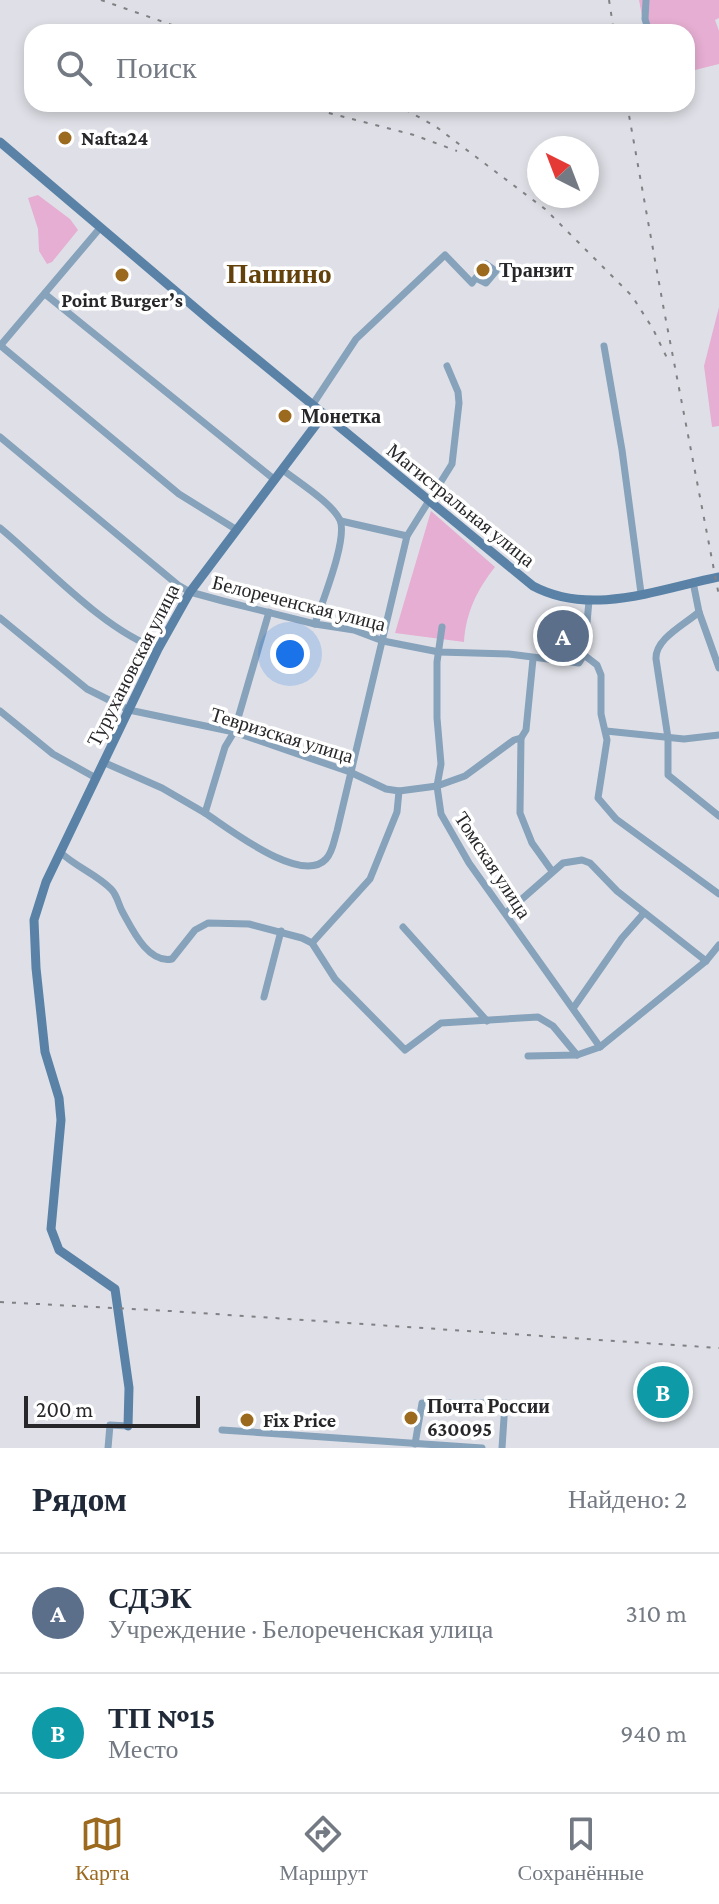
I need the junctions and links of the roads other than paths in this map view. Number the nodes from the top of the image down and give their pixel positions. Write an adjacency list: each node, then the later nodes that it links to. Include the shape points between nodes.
1 (646, 0): 2 (street)
2 (647, 24)
3 (0, 142): 4 (street, Магистральная улица)
4 (100, 228): 6 (street); 10 (street, Магистральная улица)
5 (476, 278): 10 (street, via 472,283 445,255 356,339)
6 (45, 294): 7 (street); 14 (street)
7 (0, 346): 18 (street, via 179,494)
8 (604, 346): 23 (street)
9 (447, 366): 15 (street, via 459,403 454,451)
10 (313, 404): 11 (street, Магистральная улица)
11 (324, 414): 13 (street, Турухановская улица); 15 (street, Магистральная улица)
12 (0, 437): 22 (street, Белореченская улица)
13 (283, 470): 14 (street, Турухановская улица); 16 (street)
14 (275, 480): 18 (street, Турухановская улица)
15 (430, 502): 19 (street); 24 (street, Магистральная улица, via 533,586 561,598)
16 (341, 521): 19 (street); 28 (street, via 341,538)
17 (0, 528): 31 (street, via 124,633)
18 (237, 530): 22 (street, Турухановская улица)
19 (407, 536): 30 (street)
20 (719, 577): 21 (street, Магистральная улица)
21 (693, 582): 23 (street, Магистральная улица); 26 (street)
22 (190, 592): 25 (street, Белореченская улица); 31 (street, Турухановская улица)
23 (641, 593): 24 (street, Магистральная улица)
24 (589, 601): 33 (street)
25 (269, 612): 28 (street, Белореченская улица); 39 (street)
26 (699, 612): 35 (street); 42 (street, via 661,640 655,651)
27 (0, 618): 36 (street, Тевризская улица, via 87,689)
28 (315, 624): 30 (street, Белореченская улица)
29 (442, 627): 32 (street, Томская улица)
30 (383, 641): 32 (street, Белореченская улица); 44 (street)
31 (158, 649): 36 (street, Турухановская улица)
32 (439, 652): 34 (street, Белореченская улица); 46 (street, Томская улица)
33 (584, 655): 34 (street, Белореченская улица, via 579,663); 38 (street, via 601,670)
34 (533, 659): 41 (street)
35 (719, 668)
36 (129, 710): 39 (street, Тевризская улица); 43 (street, Турухановская улица)
37 (0, 711): 45 (street, via 53,754)
38 (606, 731): 42 (street); 52 (street, via 598,798 616,819)
39 (234, 732): 44 (street, Тевризская улица); 48 (street)
40 (719, 735): 42 (street)
41 (521, 738): 46 (street, Тевризская улица, via 465,776); 51 (street, via 520,813)
42 (668, 738): 49 (street, via 668,775)
43 (103, 762): 45 (street, Турухановская улица); 48 (street)
44 (350, 772): 47 (street, Тевризская улица); 48 (street, via 331,850 316,865 289,864)
45 (96, 778): 50 (street, Турухановская улица)
46 (437, 786): 47 (street, Тевризская улица); 53 (street, Томская улица, via 446,827)
47 (399, 791): 57 (street, via 397,812 370,879)
48 (205, 813)
49 (719, 816)
50 (60, 852): 56 (street, via 114,892 120,909 158,959 172,959 195,930 208,923); 66 (street, Турухановская улица, via 34,920 45,1052 61,1120 51,1229 59,1250 115,1289 129,1388)
51 (552, 871): 53 (street); 54 (street, via 571,860 590,863)
52 (719, 894)
53 (506, 913): 61 (street, Томская улица)
54 (644, 913): 59 (street); 61 (street)
55 (403, 927): 62 (street)
56 (281, 931): 57 (street); 60 (street)
57 (312, 943): 62 (street, via 335,979 405,1050 432,1028 451,1021)
58 (719, 945): 59 (street)
59 (706, 961): 63 (street)
60 (264, 997)
61 (574, 1007): 63 (street, Томская улица)
62 (487, 1021): 64 (street, via 545,1019)
63 (600, 1047): 64 (street)
64 (577, 1055): 65 (street)
65 (528, 1056)
66 (128, 1426): 69 (street, via 110,1425)
67 (222, 1430): 68 (street)
68 (415, 1444): 70 (street); 71 (street, via 422,1403 505,1403)
69 (108, 1448)
70 (482, 1448)
71 (502, 1448)

